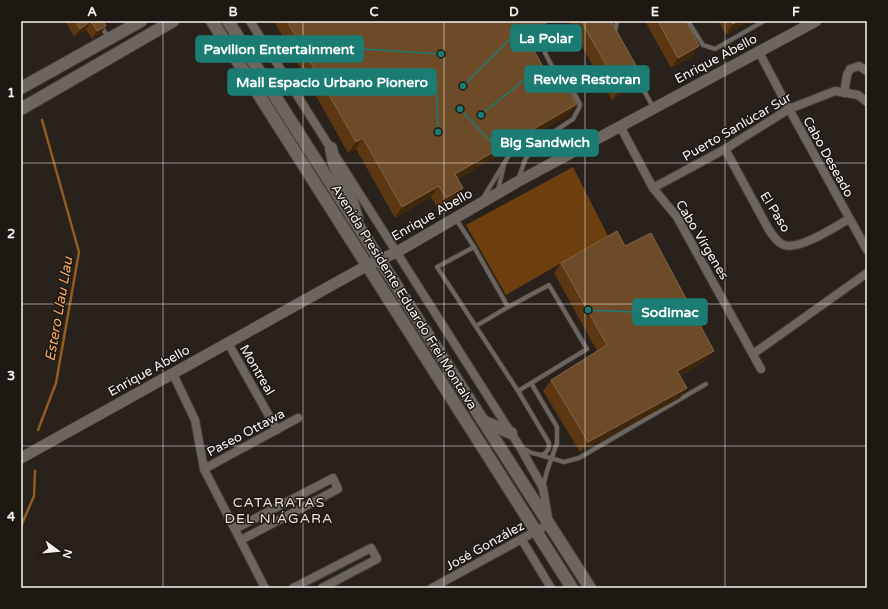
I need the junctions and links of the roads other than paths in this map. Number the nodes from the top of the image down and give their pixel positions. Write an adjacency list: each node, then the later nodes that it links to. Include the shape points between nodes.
1 (98, 21): 13 (lane)
2 (141, 21): 13 (main road)
3 (173, 21): 21 (main road)
4 (212, 21): 39 (main road, Avenida Presidente Eduardo Frei Montalva)
5 (228, 21): 34 (main road, Avenida Presidente Eduardo Frei Montalva)
6 (250, 21): 24 (street, Avenida Presidente Eduardo Frei Montalva)
7 (539, 21): 28 (lane, via 547,35 545,53 555,72 568,82 580,104 573,119 532,149 524,160)
8 (617, 21): 12 (lane)
9 (688, 21): 10 (lane, via 702,45 715,49)
10 (763, 21)
11 (816, 21): 14 (street, Enrique Abello)
12 (615, 37)
13 (109, 39): 17 (main road)
14 (759, 52): 20 (street, Enrique Abello); 22 (street, Cabo Deseado)
15 (867, 71): 18 (street, via 859,66 850,69)
16 (636, 76): 20 (lane)
17 (21, 88)
18 (844, 93): 19 (street, Puerto Sanlúcar Sur); 22 (street, Puerto Sanlúcar Sur, via 835,91)
19 (864, 98)
20 (654, 108): 23 (street, Enrique Abello)
21 (21, 109)
22 (789, 109): 25 (street, Puerto Sanlúcar Sur); 33 (street, Cabo Deseado)
23 (620, 126): 28 (street, Enrique Abello); 29 (street, Cabo Vírgenes)
24 (331, 148): 34 (main road, via 336,170 354,206); 37 (street, Avenida Presidente Eduardo Frei Montalva)
25 (725, 149): 29 (street, Puerto Sanlúcar Sur); 33 (street, El Paso, via 769,230 776,240 784,245 795,246 806,242)
26 (510, 152): 27 (lane)
27 (505, 161): 30 (lane); 31 (lane)
28 (517, 182): 30 (street, Enrique Abello)
29 (653, 188): 44 (street, Cabo Vírgenes, via 677,217)
30 (498, 193): 31 (street, Enrique Abello)
31 (481, 203): 32 (street, Enrique Abello)
32 (456, 218): 35 (lane); 37 (street, Enrique Abello)
33 (849, 219): 36 (street, Cabo Deseado)
34 (358, 225): 38 (main road, Avenida Presidente Eduardo Frei Montalva)
35 (474, 247): 41 (lane); 42 (lane, via 437,267)
36 (867, 250)
37 (397, 252): 38 (street, Enrique Abello); 53 (street, Avenida Presidente Eduardo Frei Montalva)
38 (380, 260): 39 (street, Enrique Abello); 51 (main road, Avenida Presidente Eduardo Frei Montalva)
39 (368, 265): 43 (street, Enrique Abello); 62 (main road, Avenida Presidente Eduardo Frei Montalva)
40 (867, 273): 44 (street)
41 (508, 307): 42 (lane); 47 (lane, via 549,284 587,349)
42 (476, 326): 49 (lane)
43 (228, 343): 46 (street, Enrique Abello); 52 (street, Montreal)
44 (753, 354): 45 (street, Cabo Vírgenes)
45 (761, 369)
46 (173, 374): 56 (street, Enrique Abello); 58 (street, via 195,420)
47 (531, 383): 49 (lane); 57 (lane, via 557,428 557,443)
48 (706, 384): 57 (lane, via 579,458 564,462)
49 (518, 391): 55 (lane, via 549,443 547,451 542,455)
50 (298, 418): 52 (street, Paseo Ottawa)
51 (485, 422): 53 (main road); 60 (main road, Avenida Presidente Eduardo Frei Montalva)
52 (277, 430): 58 (street, Paseo Ottawa)
53 (511, 433): 54 (street, Avenida Presidente Eduardo Frei Montalva)
54 (520, 447): 55 (lane); 59 (street, Avenida Presidente Eduardo Frei Montalva)
55 (537, 454): 57 (lane)
56 (21, 458)
57 (552, 459): 59 (lane)
58 (204, 469): 61 (street)
59 (543, 488): 60 (street, Avenida Presidente Eduardo Frei Montalva)
60 (549, 524): 62 (street, José González); 71 (main road, Avenida Presidente Eduardo Frei Montalva)
61 (235, 529): 63 (street); 63 (street, via 333,478 338,489)
62 (536, 532): 64 (street, José González); 70 (main road, Avenida Presidente Eduardo Frei Montalva)
63 (241, 540): 65 (street)
64 (522, 540): 68 (street, José González); 69 (street)
65 (265, 588)
66 (293, 588): 67 (street, via 371,548 377,559)
67 (322, 588)
68 (432, 588)
69 (551, 588)
70 (572, 588)
71 (590, 588)

